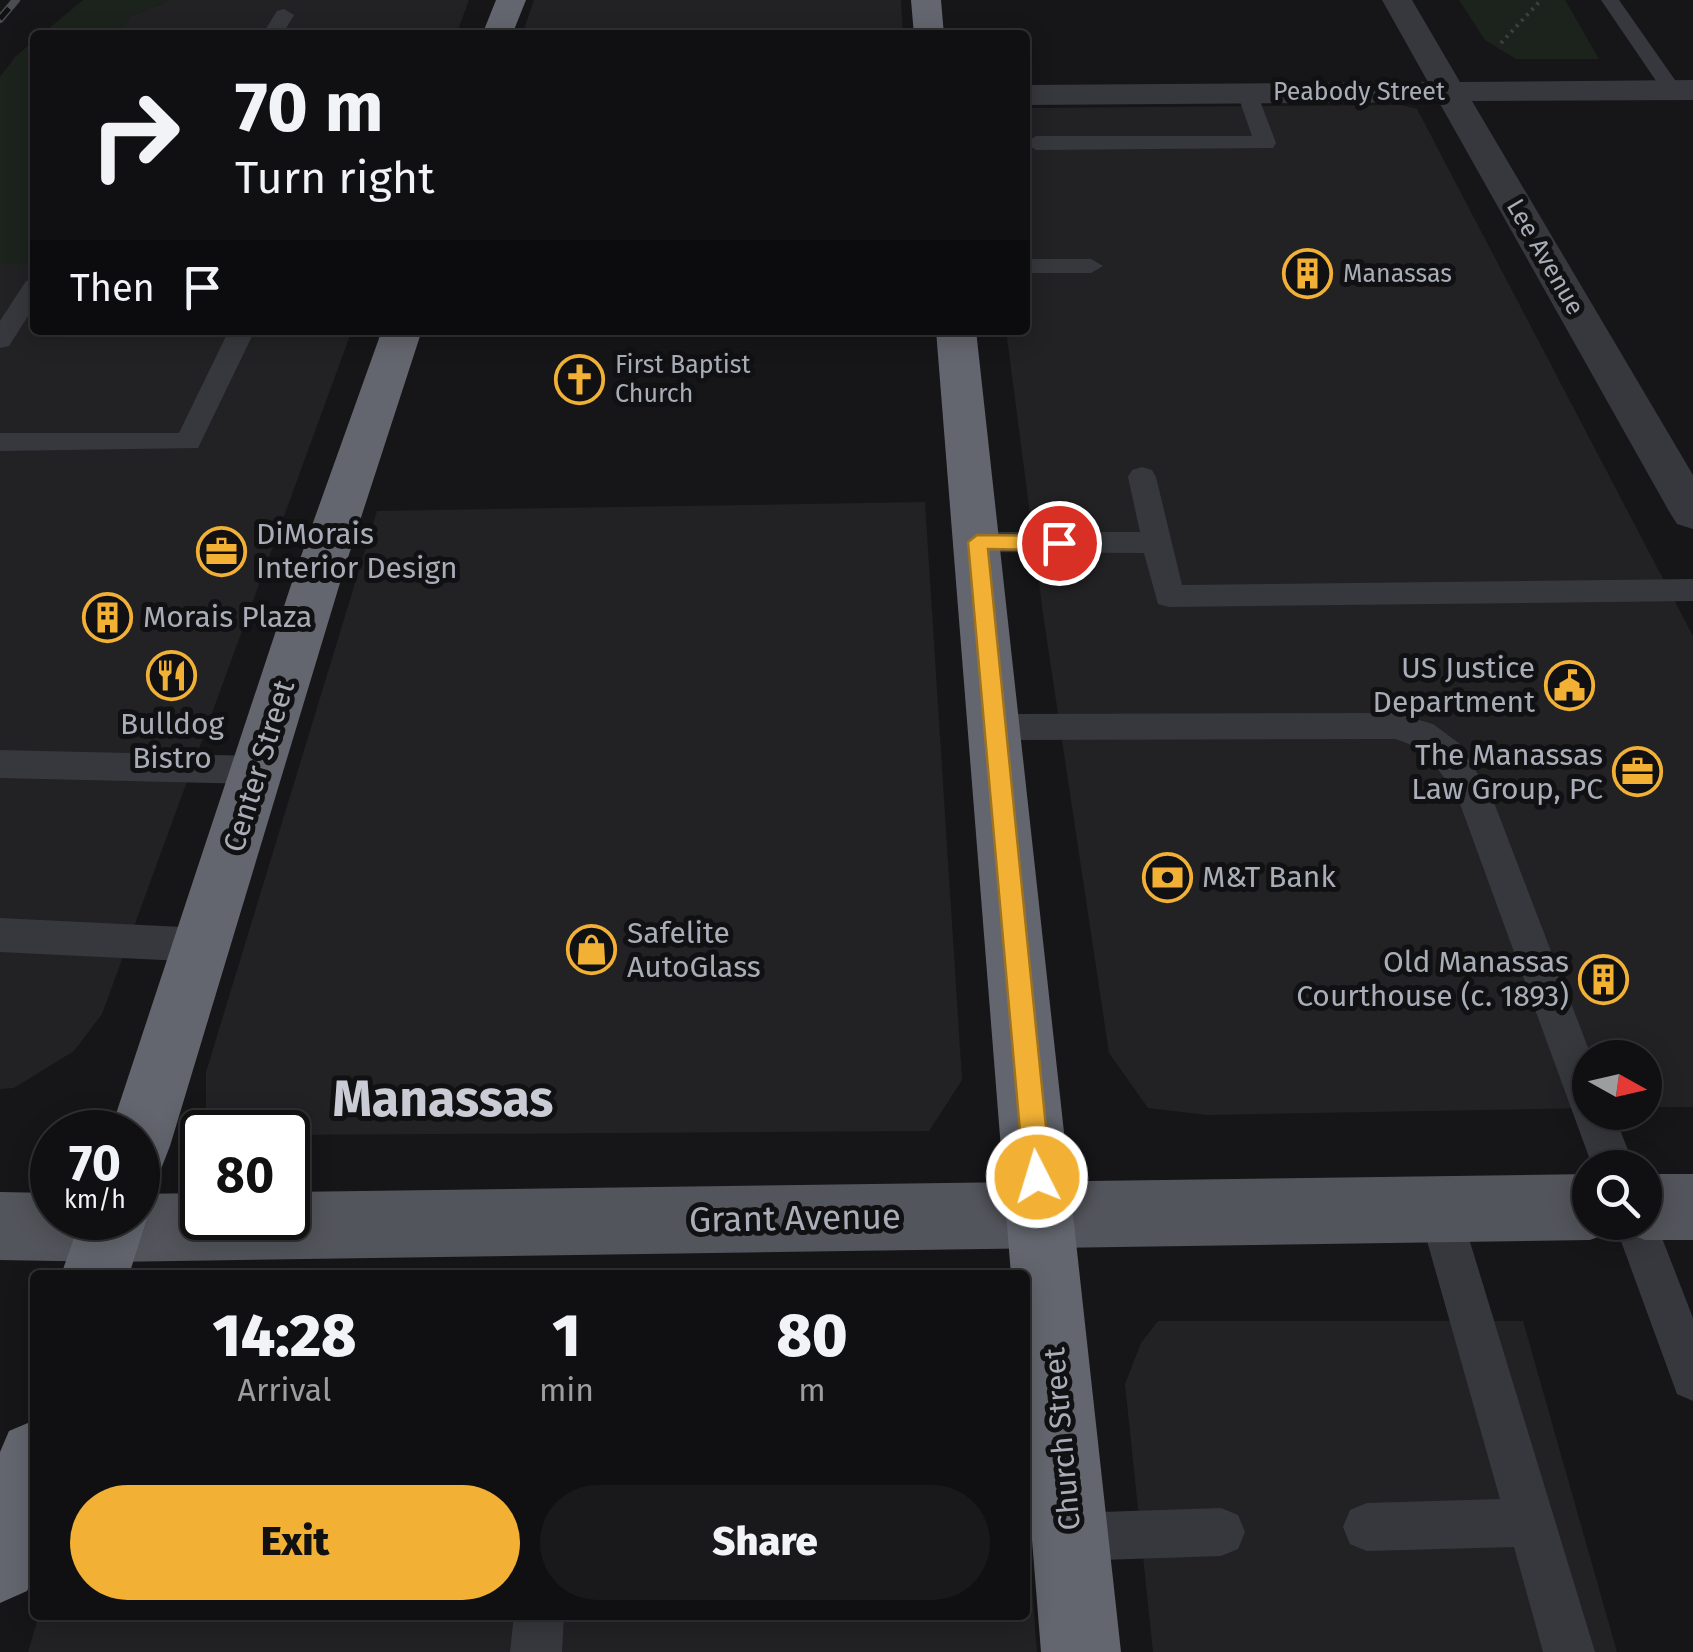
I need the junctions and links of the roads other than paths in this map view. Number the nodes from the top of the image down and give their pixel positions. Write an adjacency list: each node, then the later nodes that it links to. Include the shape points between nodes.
1 (511, 0): 7 (highway)
2 (926, 0): 8 (highway)
3 (1397, 0): 10 (street, Lee Avenue)
4 (1610, 0): 9 (lane)
5 (284, 15): 6 (lane)
6 (275, 30)
7 (500, 30)
8 (929, 30)
9 (1682, 90): 10 (street, Peabody Street)
10 (1450, 92): 11 (street, Peabody Street); 22 (street, Lee Avenue)
11 (1247, 93): 12 (street, Peabody Street); 13 (lane, via 1265,143)
12 (1030, 95)
13 (1036, 144)
14 (1030, 266): 15 (lane)
15 (1091, 266)
16 (30, 294): 20 (lane)
17 (240, 335): 21 (lane, via 188,442)
18 (400, 335): 30 (highway, Center Street)
19 (956, 335): 25 (highway, Church Street)
20 (0, 340)
21 (0, 442)
22 (1680, 468): 24 (street, Lee Avenue)
23 (1142, 477): 26 (lane)
24 (1693, 513)
25 (977, 542): 26 (lane); 28 (highway, Church Street)
26 (1158, 544): 27 (lane, via 1169,596)
27 (1693, 590)
28 (995, 727): 33 (lane, via 1395,726 1421,734 1448,754 1470,788); 39 (highway, Church Street)
29 (0, 764): 30 (lane)
30 (258, 770): 32 (highway, Center Street)
31 (0, 935): 32 (lane)
32 (203, 945): 34 (highway, Center Street)
33 (1572, 1056)
34 (150, 1110)
35 (1572, 1207): 38 (main road, Grant Avenue)
36 (1662, 1207): 37 (main road)
37 (1693, 1207)
38 (1438, 1209): 39 (main road, Grant Avenue); 47 (lane)
39 (1041, 1215): 42 (main road, Grant Avenue); 46 (highway, Church Street)
40 (0, 1226): 41 (main road, Grant Avenue)
41 (30, 1230)
42 (160, 1239)
43 (1642, 1240): 44 (lane)
44 (1693, 1378)
45 (30, 1478): 50 (highway)
46 (1054, 1503): 49 (lane); 53 (highway, Church Street)
47 (1531, 1522): 48 (lane); 54 (lane)
48 (1367, 1527)
49 (1221, 1532)
50 (15, 1544)
51 (539, 1620): 52 (lane)
52 (536, 1652)
53 (1081, 1652)
54 (1569, 1652)

